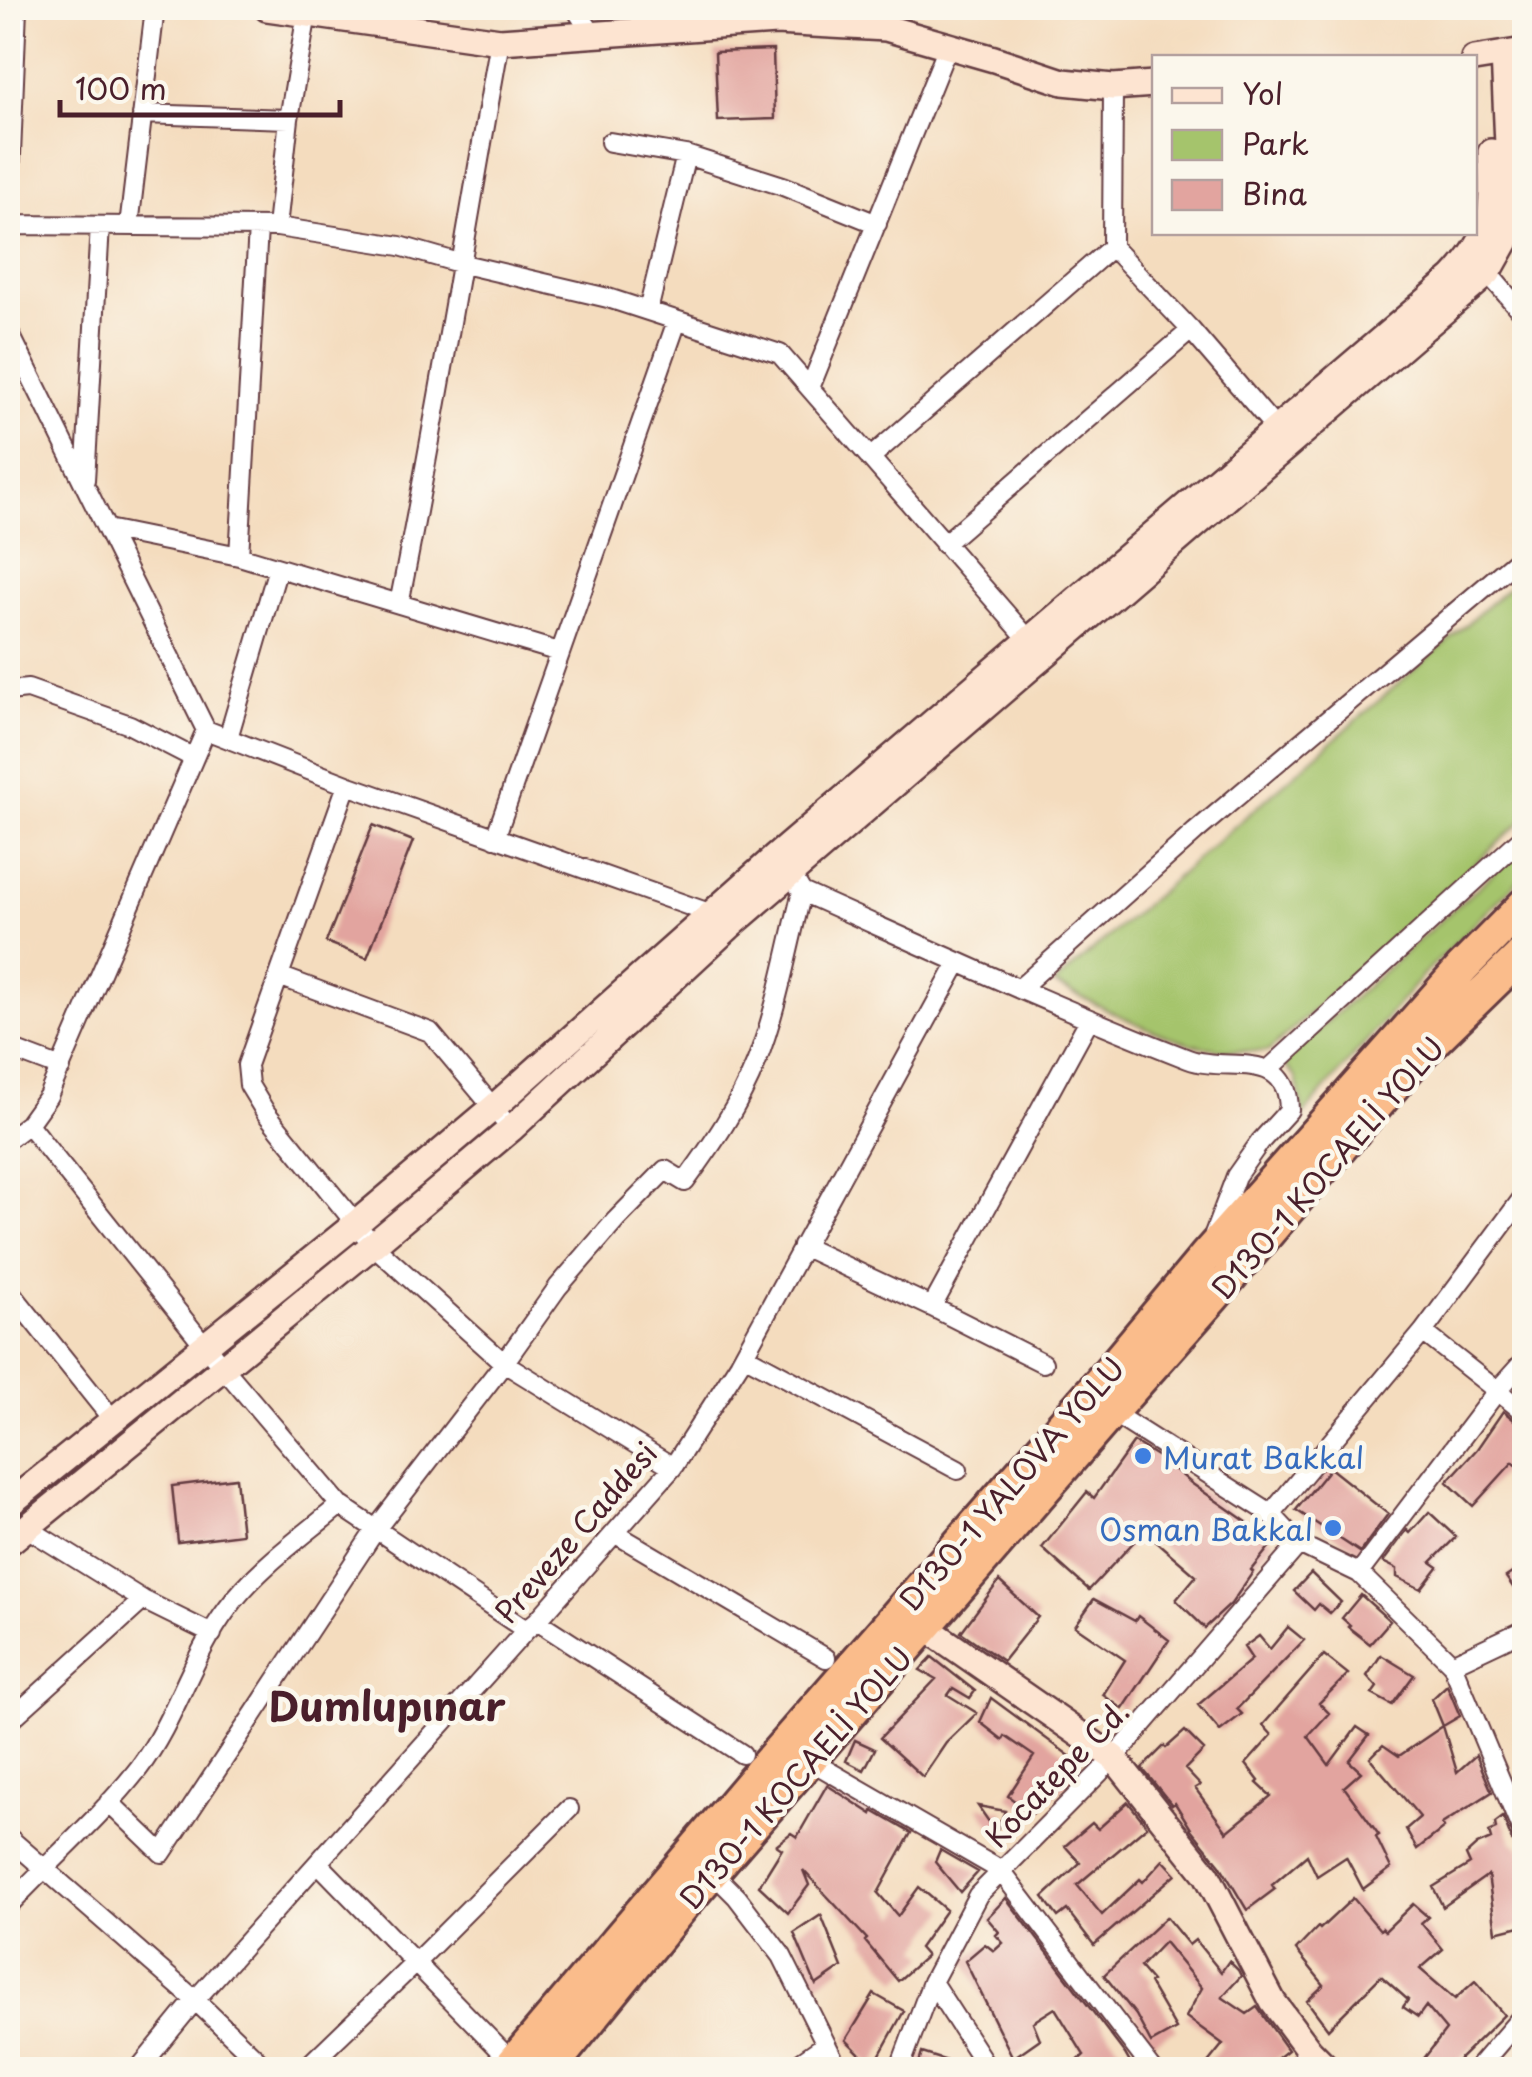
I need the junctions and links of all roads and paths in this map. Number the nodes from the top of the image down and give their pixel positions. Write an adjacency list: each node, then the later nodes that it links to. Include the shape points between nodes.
1 (16, 8): 17 (street)
2 (155, 8): 13 (street)
3 (267, 8): 5 (main road)
4 (575, 8): 7 (street)
5 (307, 13): 8 (main road); 14 (street)
6 (882, 18): 7 (main road); 9 (main road)
7 (594, 34): 8 (main road)
8 (500, 41): 23 (street)
9 (948, 46): 12 (main road, via 1064,82); 18 (street)
10 (1500, 67): 24 (main road, via 1511,214 1506,241); 31 (main road, via 1492,201 1479,247 1453,278)
11 (1152, 84): 12 (main road)
12 (1113, 87): 22 (street)
13 (142, 114): 14 (street); 20 (street)
14 (289, 118): 21 (street)
15 (610, 142): 16 (street)
16 (686, 155): 18 (street); 25 (street)
17 (8, 218): 19 (street)
18 (877, 224): 30 (street)
19 (100, 226): 20 (street); 33 (street)
20 (129, 226): 21 (street)
21 (268, 228): 23 (street, via 400,246); 37 (street)
22 (1112, 247): 29 (street); 32 (street)
23 (460, 264): 25 (street); 39 (street)
24 (1488, 273): 26 (street); 49 (main road)
25 (648, 311): 27 (street)
26 (1524, 314)
27 (677, 321): 30 (street, via 780,354); 41 (street)
28 (8, 330): 33 (street)
29 (1191, 330): 31 (street); 35 (street)
30 (810, 388): 32 (street)
31 (1277, 430): 40 (main road)
32 (870, 458): 35 (street)
33 (84, 484): 34 (street)
34 (107, 530): 37 (street); 43 (street)
35 (944, 544): 40 (street)
36 (1524, 554): 55 (street)
37 (240, 556): 38 (street)
38 (278, 568): 39 (street); 44 (street)
39 (399, 604): 41 (street)
40 (1029, 640): 49 (main road)
41 (559, 652): 48 (street)
42 (8, 691): 45 (street, via 28,689 113,719)
43 (206, 730): 44 (street); 45 (street)
44 (228, 738): 46 (street)
45 (194, 758): 58 (street)
46 (347, 785): 48 (street); 54 (street)
47 (1524, 836): 59 (street)
48 (495, 838): 51 (street)
49 (789, 875): 51 (main road); 53 (street); 75 (street, via 765,1036 714,1143 685,1182 665,1170 616,1220)
50 (1524, 906): 68 (highway, D130-1 YALOVA YOLU)
51 (720, 920): 60 (main road); 62 (main road)
52 (1524, 953): 79 (highway, D130-1 KOCAELİ YOLU, via 1421,1053)
53 (958, 962): 55 (street); 67 (street, Preveze Caddesi)
54 (279, 976): 60 (street, via 430,1032); 65 (street, via 248,1065 249,1084)
55 (1020, 988): 56 (street)
56 (1089, 1020): 59 (street, via 1195,1062); 70 (street)
57 (8, 1048): 58 (street)
58 (61, 1068): 61 (street)
59 (1268, 1070): 68 (street, via 1289,1092 1290,1110 1236,1176)
60 (494, 1108): 62 (street); 65 (main road)
61 (28, 1124): 63 (street); 72 (street)
62 (511, 1129): 66 (main road)
63 (8, 1139)
64 (1524, 1196): 71 (street)
65 (355, 1224): 66 (street); 72 (main road)
66 (373, 1245): 75 (street); 77 (main road)
67 (802, 1246): 70 (street); 73 (street, Preveze Caddesi)
68 (1206, 1258): 118 (highway, D130-1 YALOVA YOLU, via 1014,1469)
69 (9, 1294): 81 (street)
70 (932, 1307): 76 (street)
71 (1424, 1332): 78 (street); 86 (street)
72 (205, 1346): 77 (street); 81 (main road)
73 (744, 1355): 82 (street, Preveze Caddesi); 83 (street)
74 (1524, 1360): 78 (street)
75 (504, 1363): 82 (street); 87 (street)
76 (1043, 1363)
77 (223, 1368): 85 (street); 89 (main road)
78 (1497, 1391): 80 (street); 91 (street)
79 (1111, 1412): 86 (street); 94 (highway, D130-1 KOCAELİ YOLU, via 1072,1469)
80 (1524, 1412)
81 (113, 1420): 84 (main road)
82 (673, 1466): 88 (street, Preveze Caddesi)
83 (958, 1470)
84 (8, 1505)
85 (340, 1505): 87 (street); 96 (street, via 257,1576)
86 (1271, 1514): 90 (street)
87 (376, 1529): 93 (street); 103 (street, via 162,1853)
88 (616, 1534): 93 (street, Preveze Caddesi); 97 (street)
89 (18, 1536): 92 (street)
90 (1299, 1544): 91 (street); 101 (street, Kocatepe Cd.)
91 (1360, 1573): 98 (street)
92 (143, 1600): 96 (street); 99 (street)
93 (532, 1626): 100 (street); 107 (street, Preveze Caddesi)
94 (925, 1627): 101 (main road); 102 (highway, D130-1 KOCAELİ YOLU)
95 (1524, 1630): 98 (street)
96 (212, 1634): 103 (street, via 155,1744)
97 (826, 1658)
98 (1452, 1664): 105 (street)
99 (8, 1722)
100 (742, 1754)
101 (1114, 1758): 109 (street, Kocatepe Cd.); 117 (main road, via 1207,1875)
102 (809, 1760): 109 (street); 110 (highway, D130-1 KOCAELİ YOLU)
103 (109, 1802): 108 (street)
104 (569, 1809): 112 (street)
105 (1524, 1836)
106 (8, 1837): 108 (street)
107 (319, 1864): 112 (street); 114 (street, Preveze Caddesi)
108 (43, 1869): 111 (street); 114 (street)
109 (1000, 1870): 113 (street, Kocatepe Cd., via 978,1895); 127 (street)
110 (712, 1872): 116 (street, via 782,1956); 119 (highway, D130-1 KOCAELİ YOLU)
111 (8, 1906)
112 (416, 1962): 118 (street); 122 (street)
113 (932, 1982): 125 (street, Kocatepe Cd.); 126 (street)
114 (195, 2000): 120 (street, Preveze Caddesi); 121 (street)
115 (1524, 2014): 129 (street)
116 (825, 2045): 123 (street); 124 (street)
117 (1302, 2060): 128 (main road)
118 (513, 2067)
119 (557, 2067)
120 (138, 2070)
121 (268, 2070)
122 (304, 2070)
123 (790, 2070)
124 (839, 2070)
125 (899, 2070)
126 (989, 2070)
127 (1153, 2070)
128 (1329, 2070)
129 (1476, 2070)

